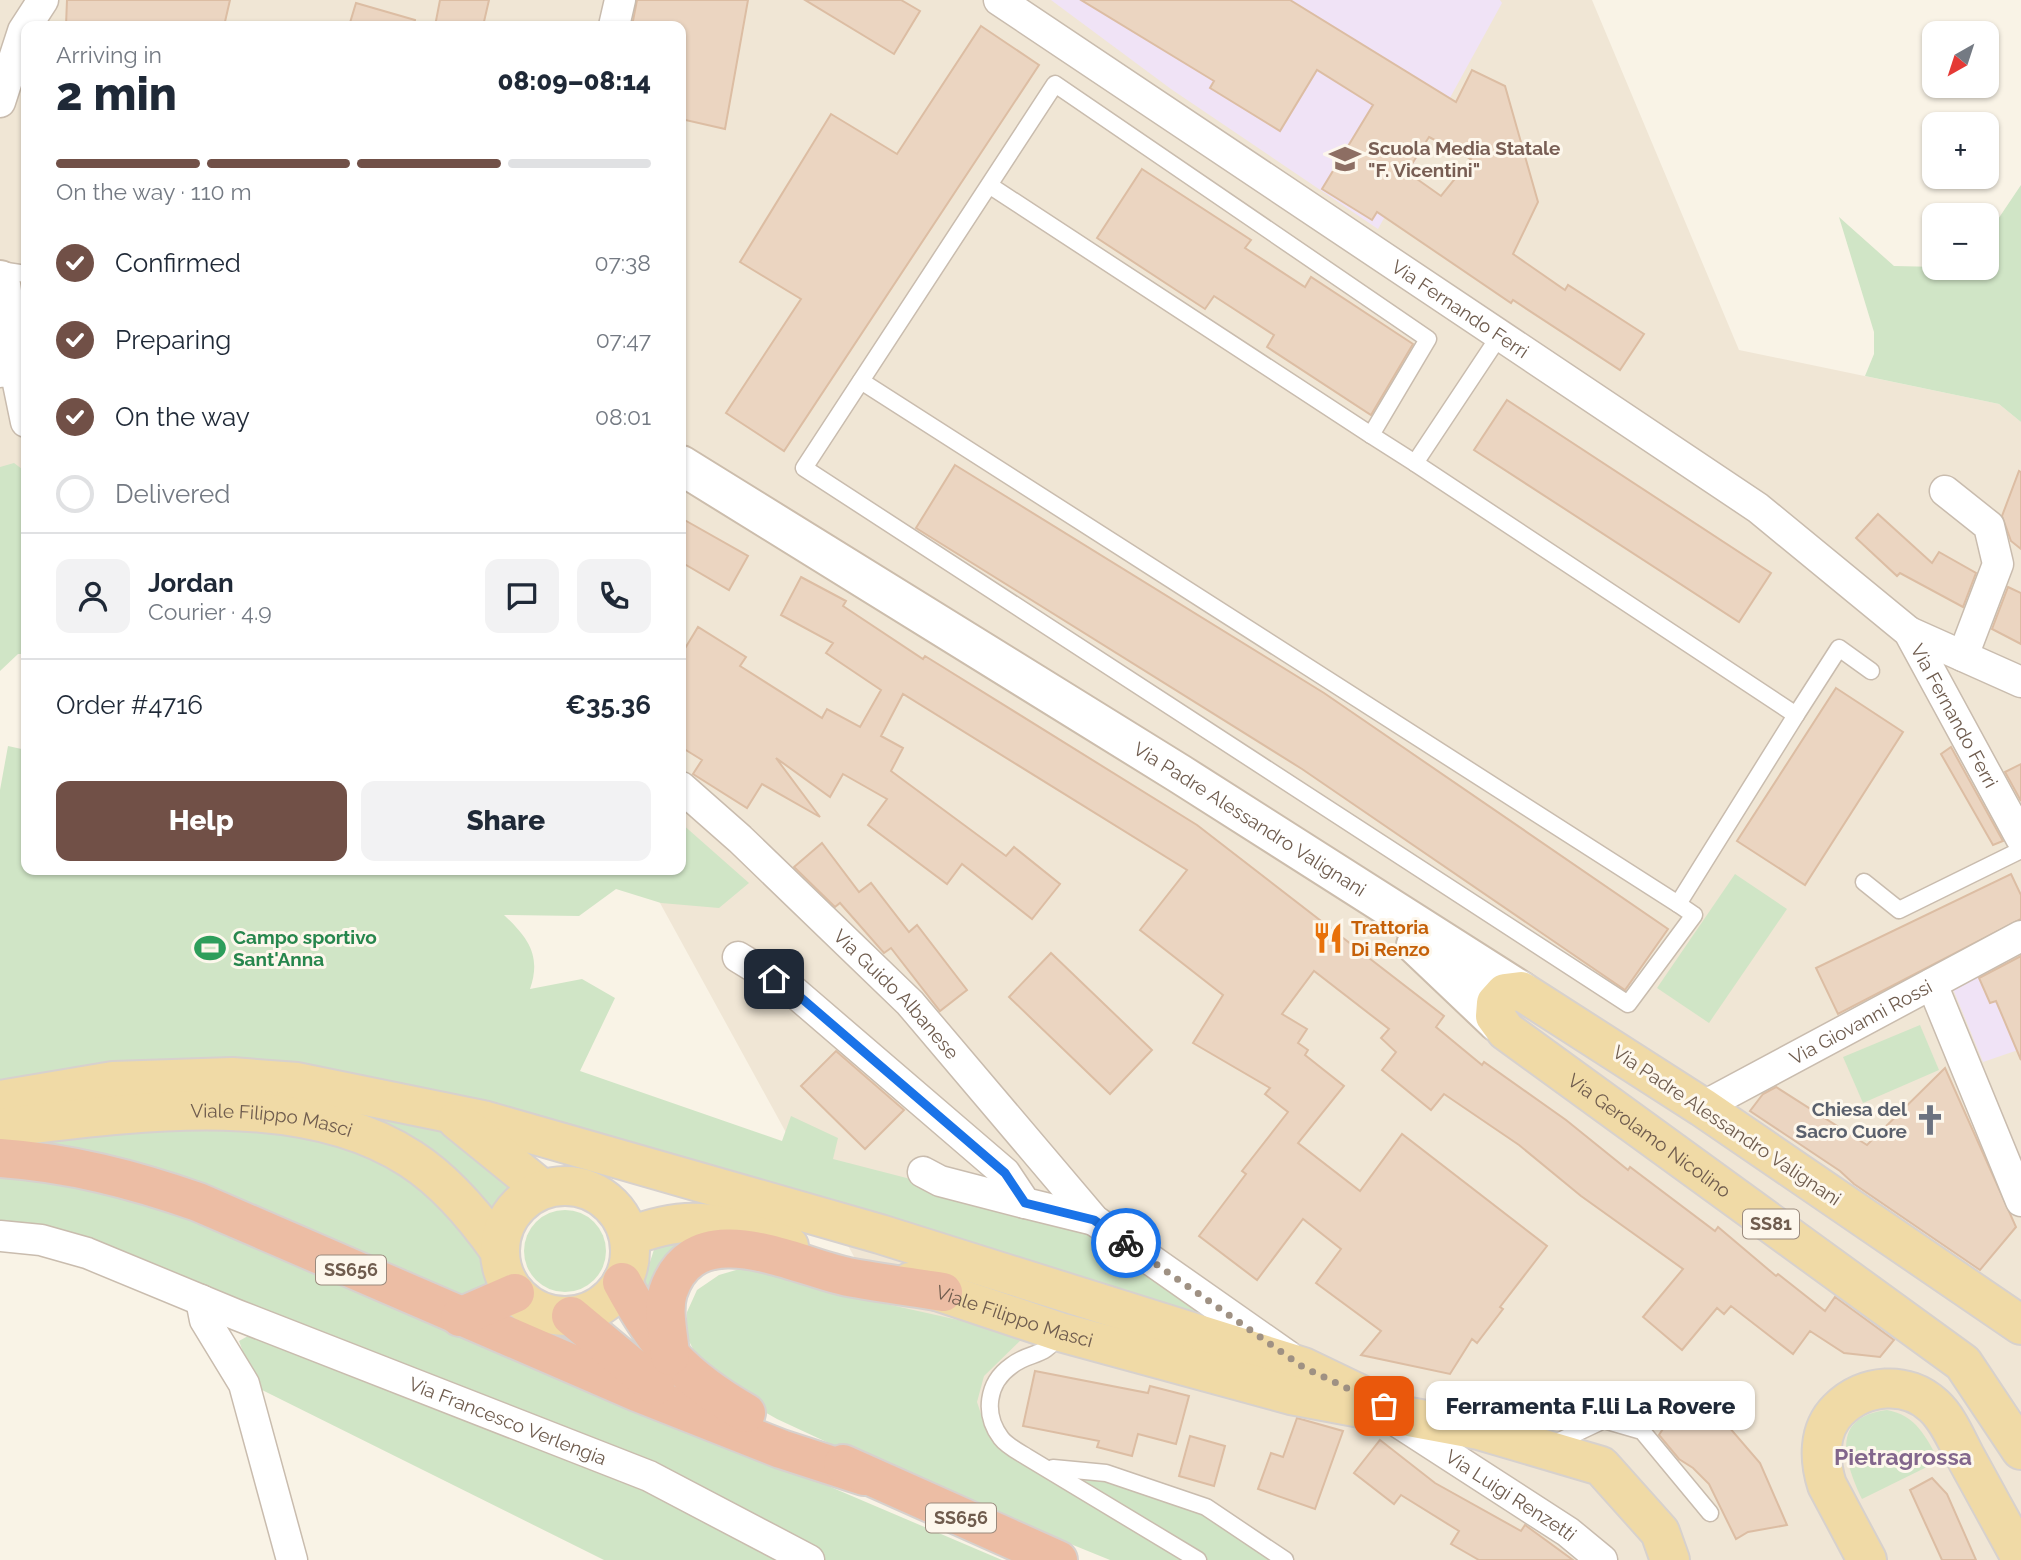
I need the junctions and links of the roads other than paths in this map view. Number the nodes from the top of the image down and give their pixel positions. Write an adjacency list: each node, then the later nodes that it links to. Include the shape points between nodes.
1 (43, 0): 4 (street)
2 (620, 0): 5 (street)
3 (999, 0): 12 (street, Via Fernando Ferri)
4 (29, 21)
5 (615, 21)
6 (21, 37): 7 (street)
7 (0, 102)
8 (989, 185): 14 (lane); 16 (lane); 16 (lane, via 1055,84 1428,339)
9 (0, 270): 10 (lane)
10 (21, 273)
11 (0, 280): 13 (street, via 5,352)
12 (1500, 335): 17 (lane); 20 (street, Via Fernando Ferri, via 1758,509)
13 (13, 369): 15 (street)
14 (861, 382): 30 (lane); 30 (lane, via 804,468 1628,1004 1694,915)
15 (21, 402)
16 (1371, 435): 17 (lane)
17 (1415, 463): 24 (lane)
18 (686, 469): 29 (street, Via Padre Alessandro Valignani)
19 (1945, 491): 21 (street, via 1989,526 1998,564)
20 (1909, 632): 21 (street, Via Fernando Ferri); 26 (street, Via Fernando Ferri)
21 (1963, 656): 23 (street, Via Fernando Ferri)
22 (1871, 671): 24 (lane, via 1839,648)
23 (2021, 682)
24 (1796, 715): 30 (lane)
25 (686, 791): 47 (street, Via Guido Albanese, via 910,1003)
26 (2021, 838)
27 (2021, 850): 28 (lane, via 1899,910)
28 (1864, 882)
29 (1356, 888): 34 (street, Via Padre Alessandro Valignani); 35 (street)
30 (1678, 904)
31 (2021, 936): 33 (street, Via Giovanni Rossi)
32 (738, 957): 46 (street, via 803,999 1005,1173)
33 (1932, 984): 37 (street, Via Giovanni Rossi); 45 (street)
34 (1521, 991): 35 (main road, via 1510,991 1498,999 1494,1010); 37 (main road, Via Padre Alessandro Valignani)
35 (1497, 1022): 65 (main road, Via Gerolamo Nicolino / SS81, via 1963,1363)
36 (0, 1100): 38 (main road, Viale Filippo Masci, via 113,1082 232,1077 297,1082)
37 (1702, 1107): 59 (main road, Via Padre Alessandro Valignani)
38 (445, 1112): 42 (main road, Viale Filippo Masci); 43 (main road, Viale Filippo Masci)
39 (0, 1128): 50 (main road, Viale Filippo Masci, via 189,1112 291,1117 329,1125 371,1138 411,1158 442,1183)
40 (0, 1158): 56 (highway, SS656, via 85,1168 141,1182 198,1202)
41 (923, 1172): 46 (street, via 940,1181)
42 (705, 1184): 44 (main road, Viale Filippo Masci, via 653,1187); 57 (main road, Viale Filippo Masci)
43 (542, 1189): 44 (main road, via 574,1186); 50 (main road, via 516,1206 501,1234)
44 (603, 1198): 49 (main road, via 614,1208)
45 (2021, 1201)
46 (1025, 1203): 47 (street, Via Guido Albanese)
47 (1094, 1220): 61 (street, Via Guido Albanese)
48 (0, 1236): 54 (street, Via Francesco Verlengia, via 41,1240 88,1253)
49 (629, 1237): 51 (main road); 52 (main road, Viale Filippo Masci, via 677,1221 713,1223)
50 (499, 1250): 53 (main road, via 506,1280)
51 (622, 1283): 55 (main road, via 601,1306); 60 (highway, SS656)
52 (943, 1292): 58 (main road, Viale Filippo Masci); 60 (highway, via 847,1277 750,1249 713,1250 684,1267 668,1293)
53 (515, 1293): 55 (main road, via 540,1312); 56 (highway)
54 (201, 1300): 70 (street, via 205,1320 244,1384); 71 (street, Via Francesco Verlengia, via 649,1476)
55 (571, 1316): 62 (highway, SS656, via 641,1377)
56 (460, 1317): 62 (highway, SS656)
57 (1155, 1320): 58 (lane, via 1111,1317); 61 (main road, Viale Filippo Masci)
58 (1082, 1325): 63 (main road, Viale Filippo Masci, via 1292,1395); 66 (lane, via 1051,1348 1012,1364 996,1380 989,1399 991,1422 1003,1440)
59 (2021, 1325)
60 (670, 1356): 67 (highway, SS656, via 720,1398)
61 (1303, 1367): 63 (main road, Viale Filippo Masci)
62 (694, 1413): 67 (highway, SS656)
63 (1393, 1413): 64 (main road, Viale Filippo Masci); 75 (street, Via Luigi Renzetti)
64 (1542, 1448): 68 (lane, via 1604,1420 1642,1431); 76 (main road, Viale Filippo Masci, via 1601,1466 1660,1532)
65 (2021, 1450)
66 (1047, 1468): 73 (lane); 74 (lane, via 1106,1473 1206,1507)
67 (864, 1476): 72 (highway, SS656)
68 (1710, 1513)
69 (2021, 1558): 77 (main road, via 1943,1415 1919,1396 1882,1388 1851,1399 1837,1411 1822,1445 1827,1485)
70 (292, 1560)
71 (808, 1560)
72 (1058, 1560)
73 (1198, 1560)
74 (1285, 1560)
75 (1602, 1560)
76 (1671, 1560)
77 (1867, 1560)

